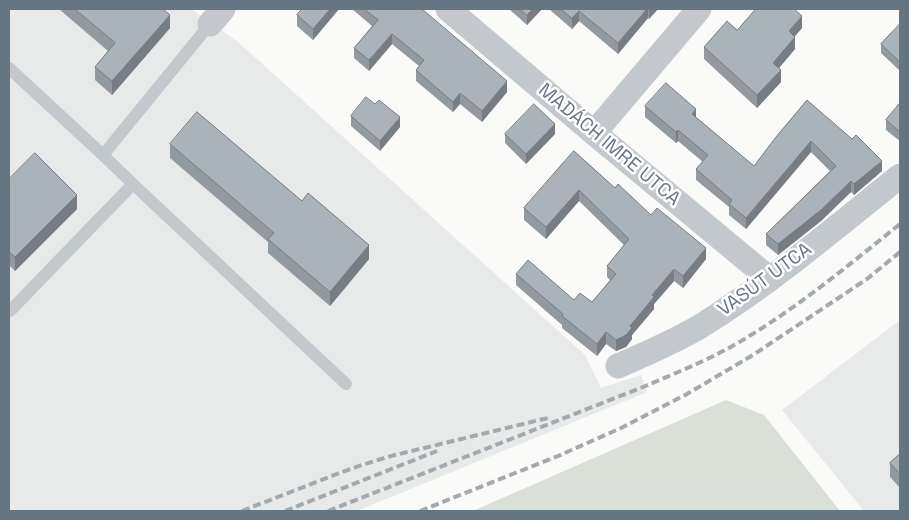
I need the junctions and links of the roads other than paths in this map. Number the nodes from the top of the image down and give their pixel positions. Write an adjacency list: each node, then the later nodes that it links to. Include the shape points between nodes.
1 (448, 9): 5 (street, MADÁCH IMRE UTCA)
2 (699, 9): 5 (street)
3 (216, 16): 6 (lane)
4 (9, 68): 6 (lane)
5 (594, 133): 9 (street, MADÁCH IMRE UTCA)
6 (103, 155): 8 (lane)
7 (900, 176): 9 (street, VASÚT UTCA)
8 (133, 184): 10 (lane); 12 (lane)
9 (770, 279): 11 (street, VASÚT UTCA, via 703,325 668,345)
10 (9, 311)
11 (618, 366)
12 (346, 384)

